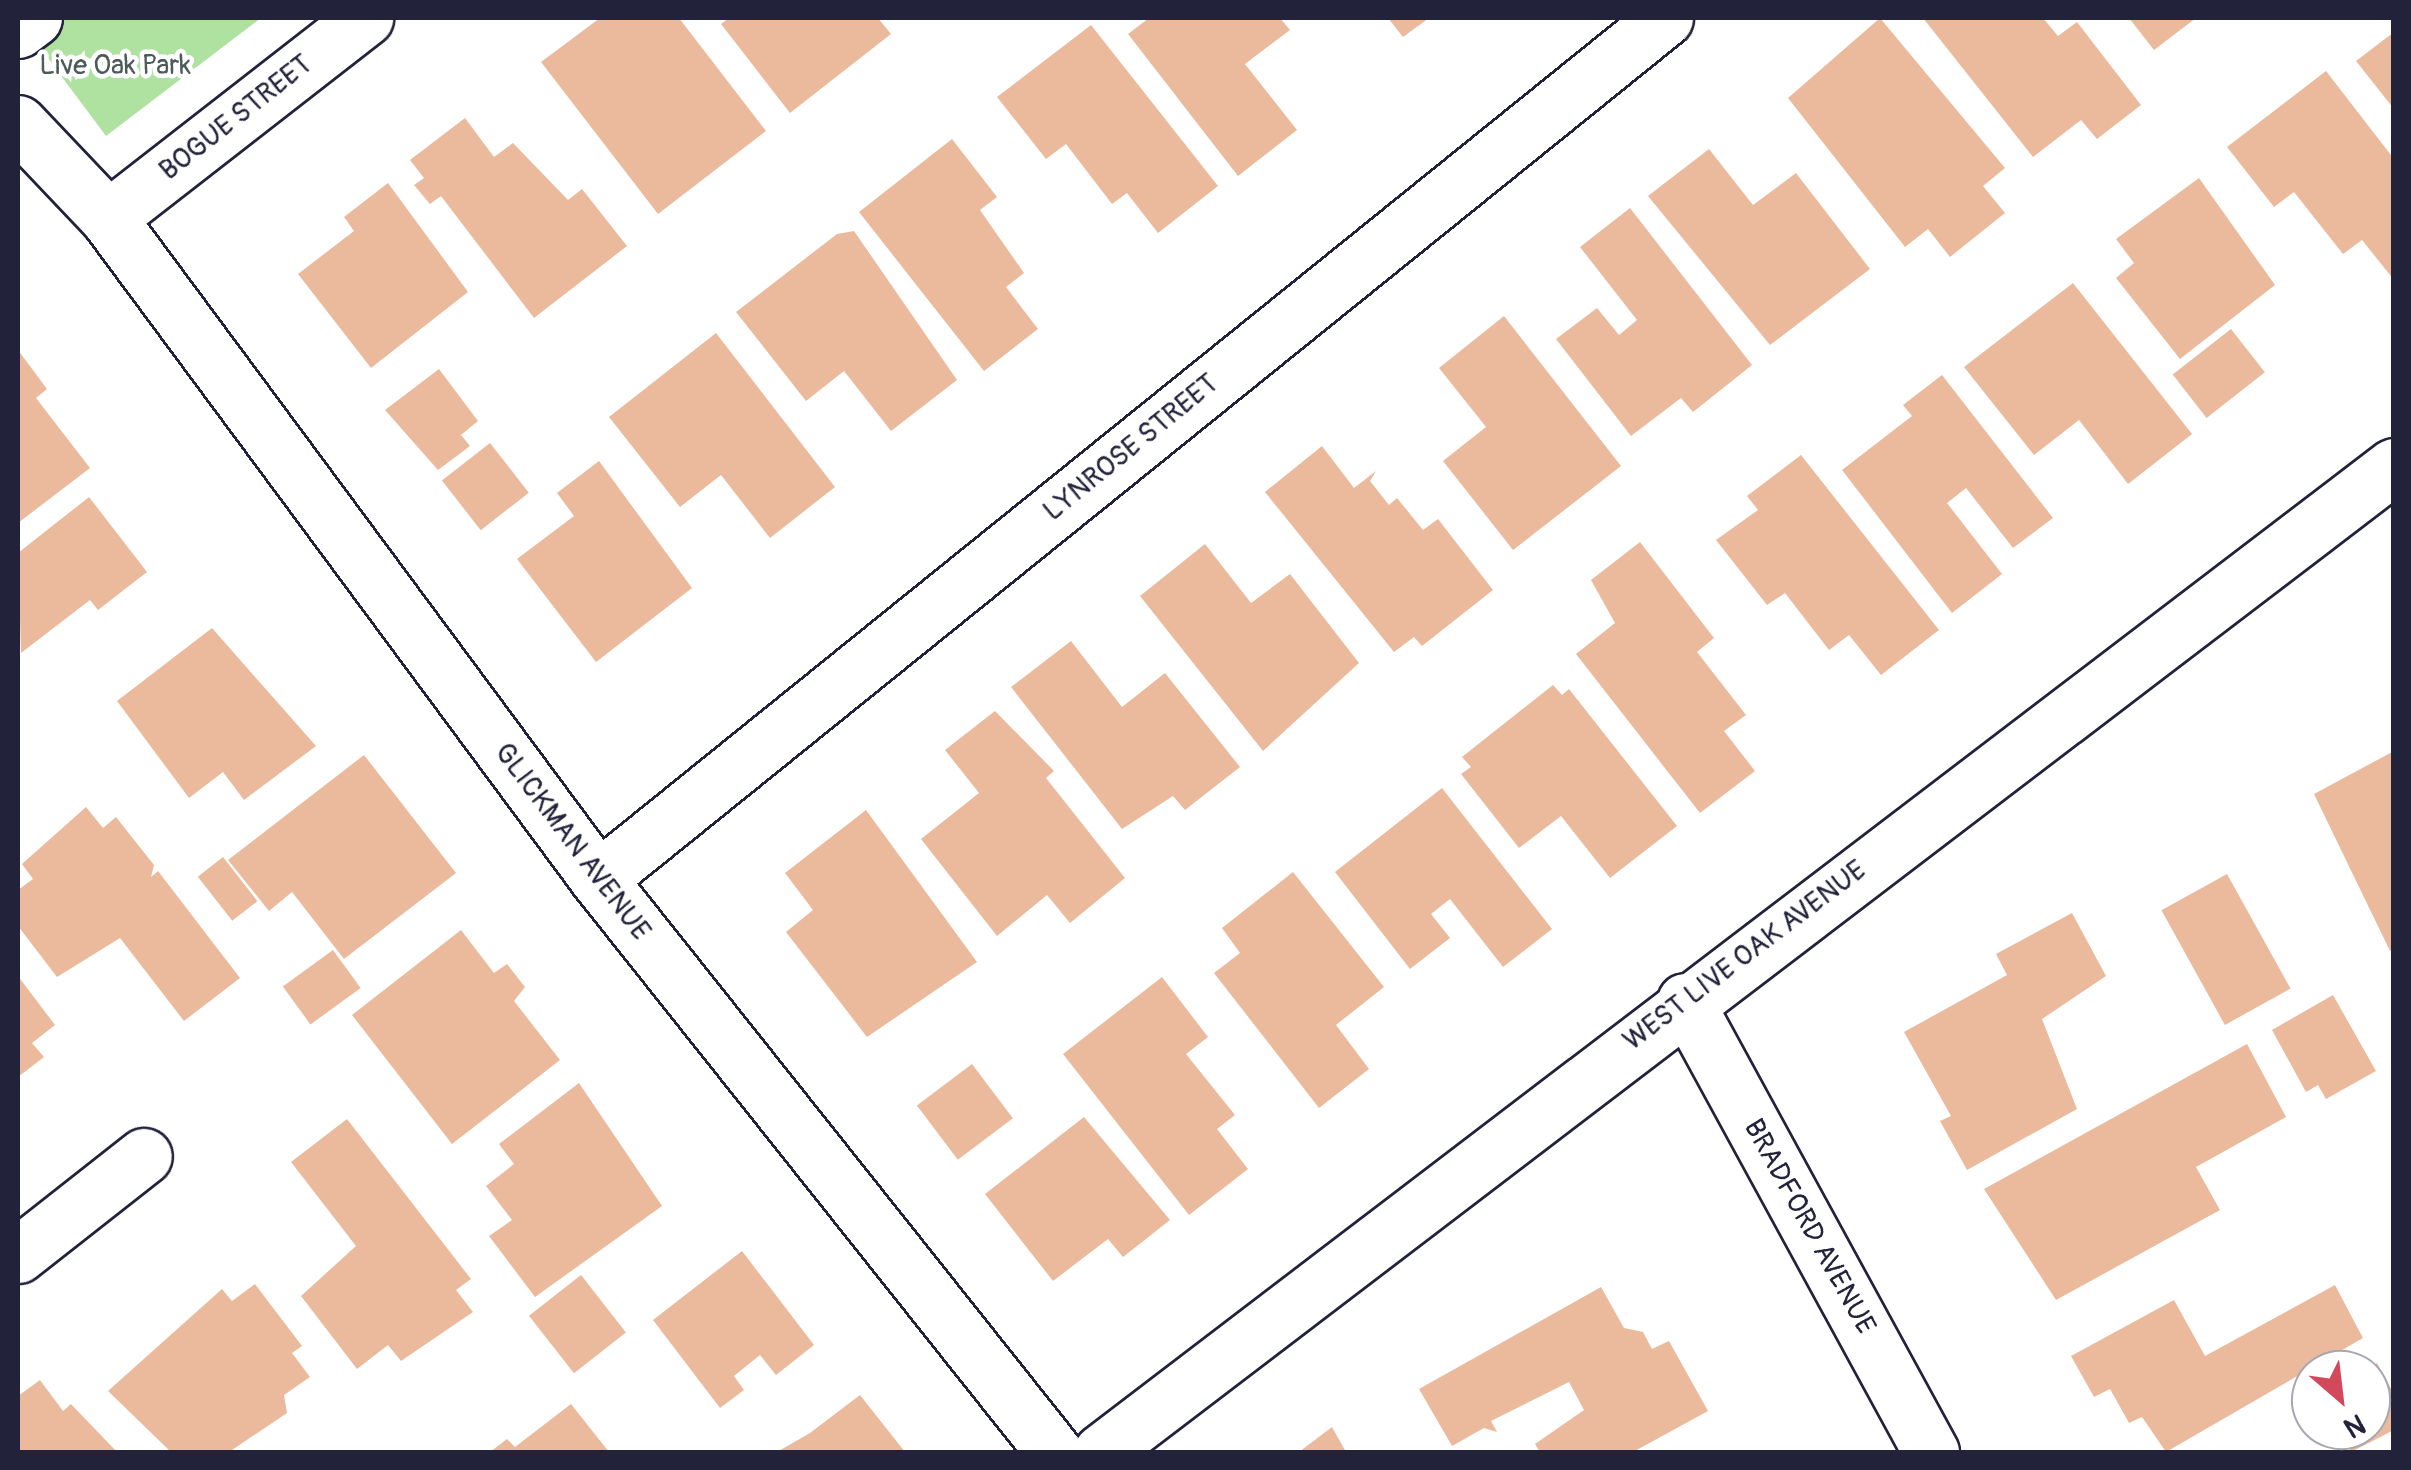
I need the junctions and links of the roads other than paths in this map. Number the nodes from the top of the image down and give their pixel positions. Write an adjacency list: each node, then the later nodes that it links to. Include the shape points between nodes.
1 (34, 18): 4 (street)
2 (365, 18): 6 (street, BOGUE STREET)
3 (1664, 18): 8 (street, LYNROSE STREET)
4 (18, 30)
5 (18, 123): 6 (street, GLICKMAN AVENUE)
6 (108, 218): 8 (street, GLICKMAN AVENUE)
7 (2394, 466): 9 (street, WEST LIVE OAK AVENUE)
8 (598, 879): 12 (street, GLICKMAN AVENUE)
9 (1685, 1001): 13 (street, WEST LIVE OAK AVENUE); 14 (street, BRADFORD AVENUE)
10 (144, 1156): 11 (street)
11 (18, 1256)
12 (1054, 1452)
13 (1101, 1452)
14 (1932, 1452)

